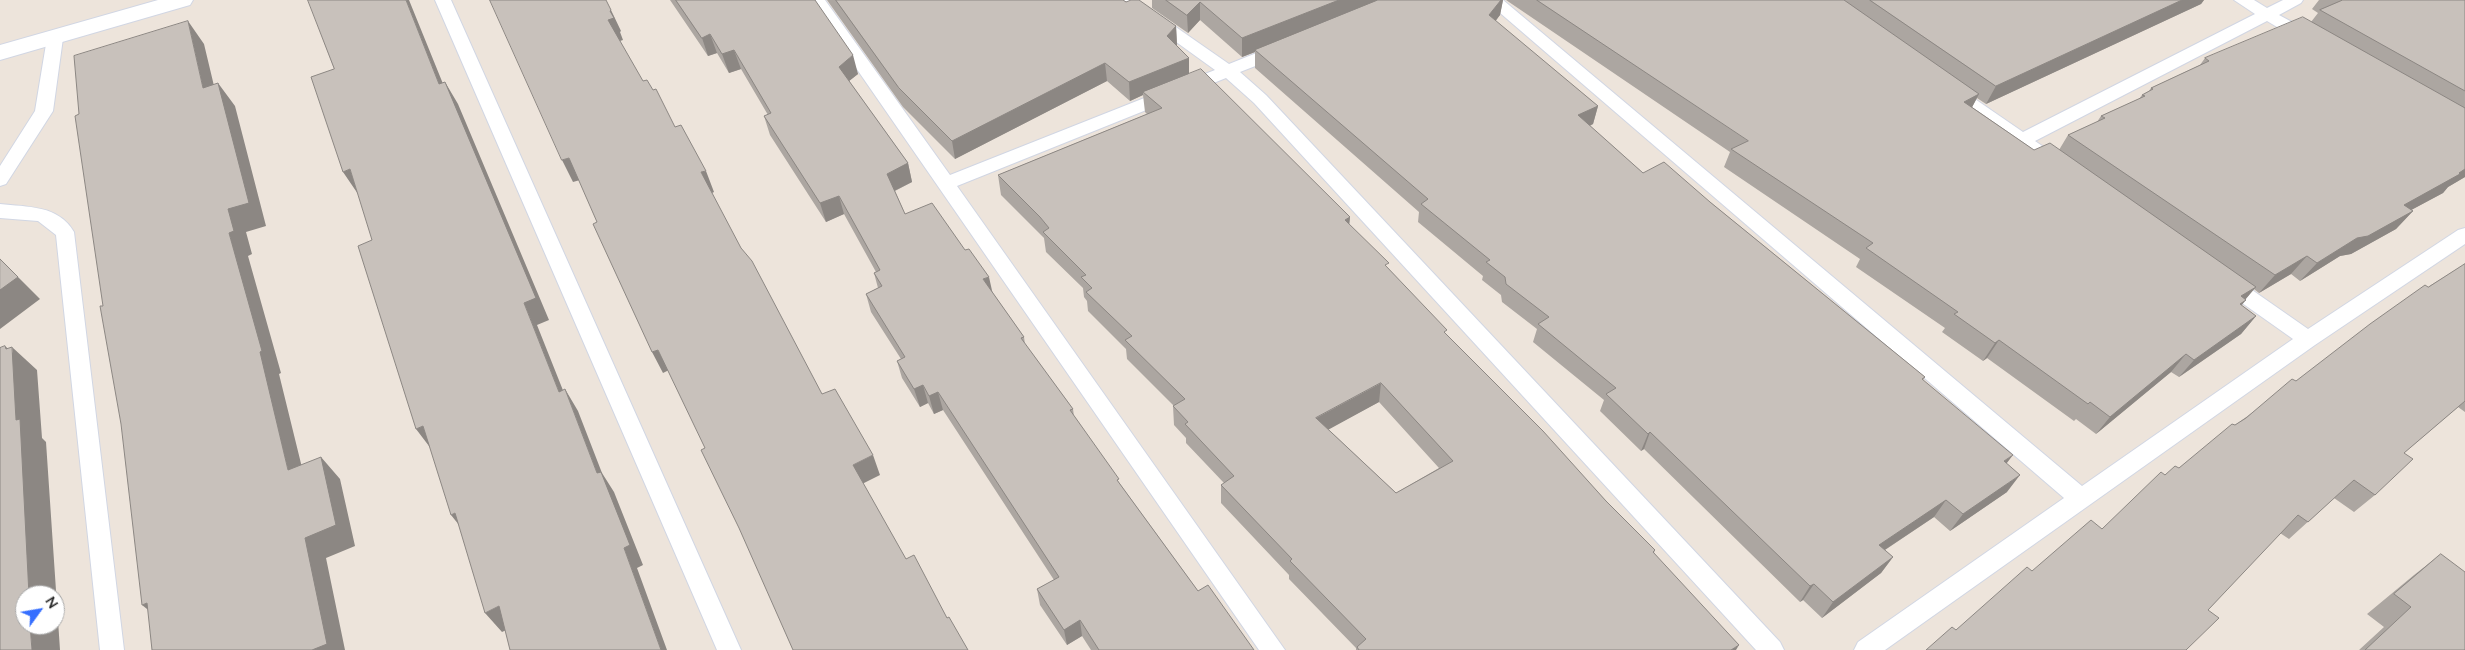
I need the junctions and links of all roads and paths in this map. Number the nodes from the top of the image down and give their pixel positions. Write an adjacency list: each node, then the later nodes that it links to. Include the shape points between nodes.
1 (182, 0): 9 (street)
2 (443, 0): 25 (lane)
3 (817, 0): 18 (lane)
4 (1126, 0): 13 (lane)
5 (1493, 0): 23 (lane)
6 (2242, 0): 8 (lane)
7 (2294, 0): 8 (lane)
8 (2268, 15): 11 (lane); 15 (lane)
9 (55, 38): 12 (street); 17 (lane, via 44,111)
10 (1292, 45): 13 (lane)
11 (2319, 45)
12 (0, 53)
13 (1228, 71): 18 (lane); 27 (lane, via 1260,99)
14 (1934, 78): 15 (lane)
15 (2022, 140): 16 (lane)
16 (2071, 174)
17 (0, 180)
18 (945, 184): 26 (lane)
19 (0, 211): 24 (lane, via 42,215 65,232)
20 (2465, 235): 22 (lane)
21 (2210, 270): 22 (lane)
22 (2308, 339): 23 (lane)
23 (2081, 499): 28 (lane)
24 (112, 650)
25 (729, 650)
26 (1273, 650)
27 (1772, 650)
28 (1866, 650)

